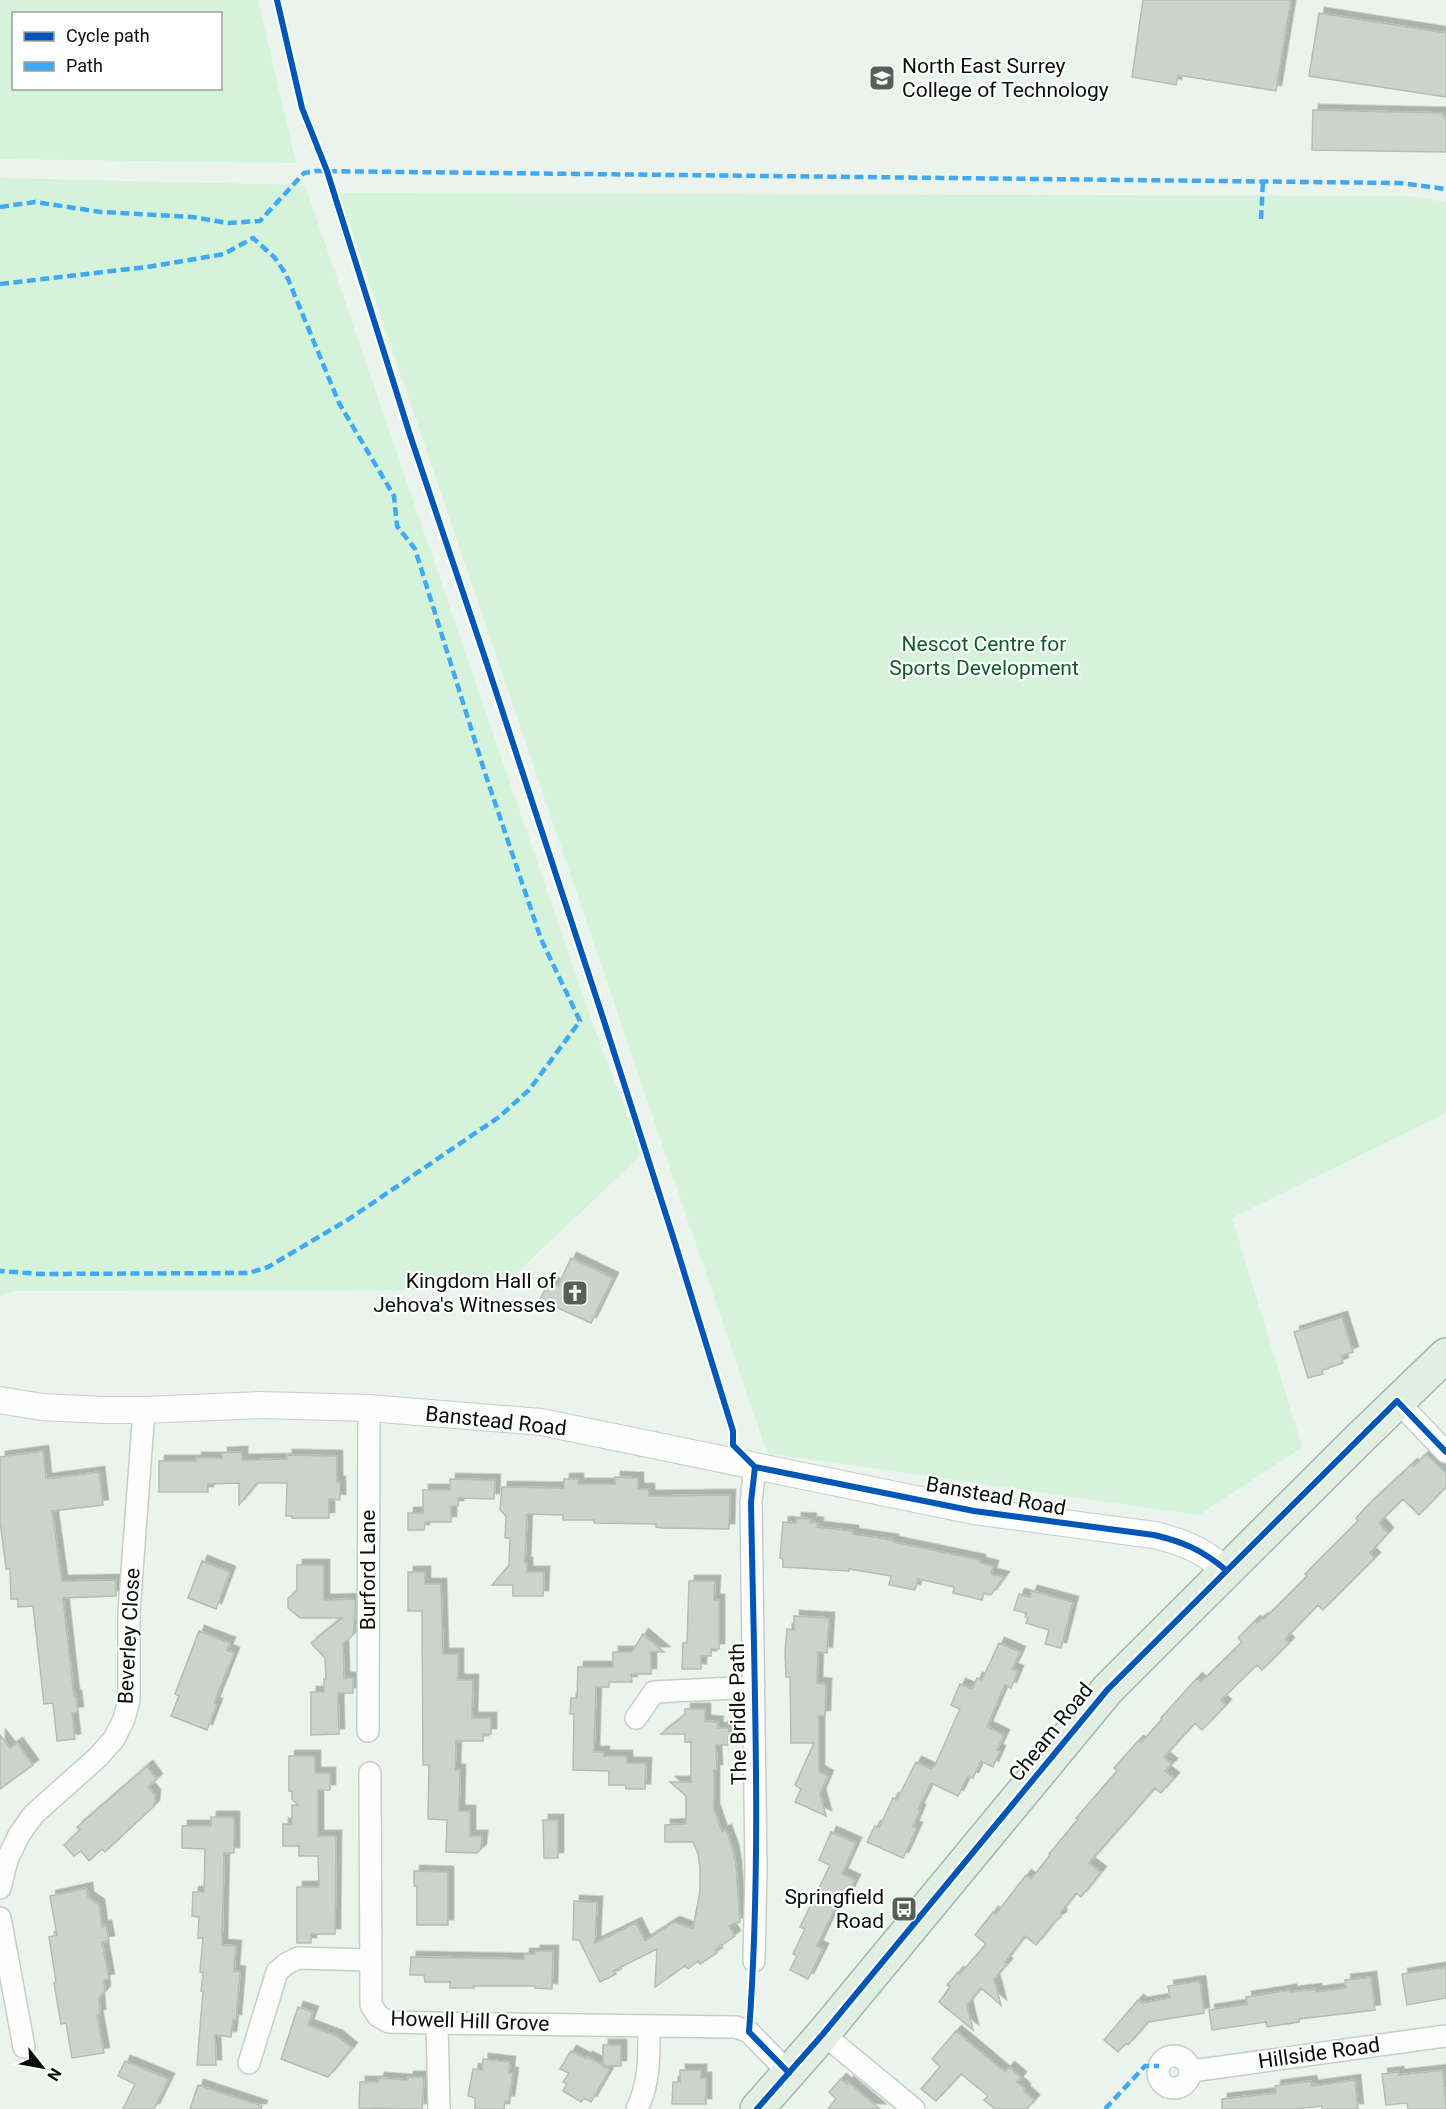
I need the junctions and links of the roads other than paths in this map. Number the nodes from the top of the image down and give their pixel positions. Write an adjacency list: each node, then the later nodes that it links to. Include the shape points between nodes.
1 (1446, 1355): 3 (highway, Cheam Road)
2 (0, 1400): 5 (street, Banstead Road, via 42,1407)
3 (1397, 1401): 6 (street); 8 (highway, Cheam Road)
4 (369, 1408): 5 (street, Banstead Road, via 260,1405); 7 (street, Banstead Road, via 541,1422); 11 (street, Burford Lane)
5 (144, 1410): 13 (street, Beverley Close, via 129,1612 129,1700 124,1719 114,1739 98,1757 33,1815 7,1860)
6 (1446, 1452)
7 (754, 1467): 8 (street, Banstead Road, via 974,1511 1154,1535 1196,1548); 9 (street, The Bridle Path)
8 (1226, 1570): 19 (highway, Cheam Road, via 1108,1689)
9 (754, 1687): 10 (street, via 654,1692); 16 (street, The Bridle Path)
10 (636, 1718)
11 (368, 1731)
12 (370, 1773): 15 (street, Howell Hill Grove)
13 (0, 1888)
14 (0, 1918): 21 (street)
15 (370, 1960): 17 (street, Howell Hill Grove, via 371,2006 378,2016 389,2022); 22 (street, via 298,1958 286,1964 278,1972)
16 (754, 1961)
17 (437, 2024): 18 (street, Howell Hill Grove); 25 (street)
18 (650, 2026): 24 (street, Howell Hill Grove, via 736,2027 749,2032); 26 (street, via 648,2078)
19 (823, 2034): 24 (highway, Cheam Road); 28 (street)
20 (1446, 2036): 23 (street, Hillside Road)
21 (24, 2047)
22 (249, 2063)
23 (1192, 2071)
24 (789, 2073): 27 (highway, Cheam Road)
25 (439, 2109)
26 (637, 2109)
27 (757, 2109)
28 (914, 2109)

